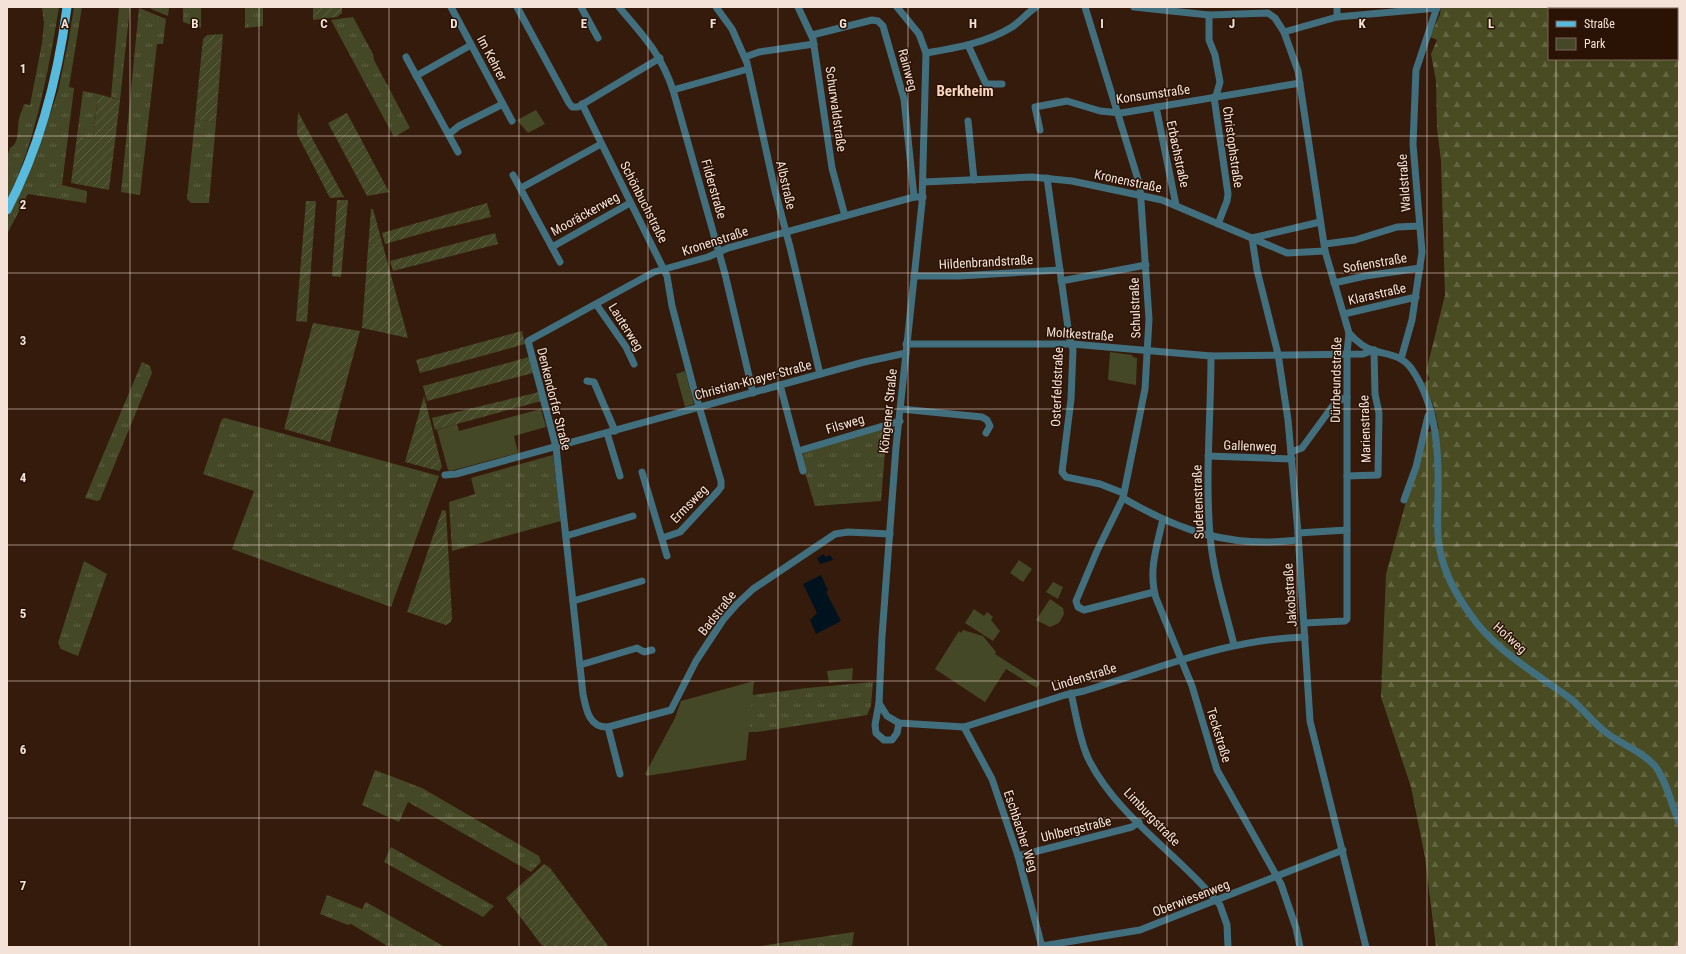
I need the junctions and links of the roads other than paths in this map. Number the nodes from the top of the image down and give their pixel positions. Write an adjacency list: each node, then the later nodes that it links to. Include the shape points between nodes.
1 (67, 7): 53 (main road, via 56,72 43,119 27,167)
2 (451, 7): 22 (street, Im Kehrer)
3 (517, 7): 34 (street, via 569,103 574,107)
4 (580, 7): 19 (street)
5 (619, 7): 26 (street, Filderstraße)
6 (716, 7): 25 (street, Albstraße, via 732,29)
7 (798, 7): 18 (street, Schurwaldstraße)
8 (897, 7): 23 (street, Köngener Straße, via 920,34)
9 (1036, 7): 21 (street, via 1001,33)
10 (1085, 7): 36 (street, Schulstraße)
11 (1134, 7): 13 (street)
12 (1337, 7): 16 (street)
13 (1150, 8): 15 (street)
14 (1437, 8): 16 (street); 57 (street, Waldstraße, via 1416,70 1413,144)
15 (1209, 15): 17 (street, Dürrbeundstraße, via 1264,12 1271,14); 32 (street, Christophstraße, via 1209,40 1215,55 1220,82)
16 (1337, 17): 17 (street)
17 (1284, 32): 29 (street, Dürrbeundstraße)
18 (812, 35): 20 (street, Schurwaldstraße); 49 (street, Rainweg, via 872,20 883,26 904,99)
19 (598, 38)
20 (814, 44): 25 (street, via 759,52); 54 (street, Schurwaldstraße, via 832,168)
21 (968, 45): 23 (street); 30 (street, via 986,84)
22 (471, 46): 28 (street); 33 (street, Im Kehrer)
23 (926, 53): 46 (street, Köngener Straße)
24 (406, 57): 28 (street)
25 (745, 57): 27 (street, Albstraße)
26 (660, 58): 31 (street, Filderstraße); 34 (street)
27 (748, 69): 31 (street); 58 (street, Albstraße)
28 (416, 76): 40 (street)
29 (1300, 83): 32 (street, Konsumstraße); 55 (street, Dürrbeundstraße)
30 (1002, 84)
31 (673, 90): 62 (street, Filderstraße)
32 (1215, 97): 35 (street, Konsumstraße); 56 (street, Christophstraße, via 1228,194)
33 (503, 104): 37 (street, Im Kehrer); 40 (street, via 459,126)
34 (582, 104): 41 (street, Schönbuchstraße)
35 (1156, 107): 36 (street, Konsumstraße); 52 (street, Erbachstraße)
36 (1116, 113): 39 (street, Konsumstraße, via 1067,101 1035,107); 48 (street, Schulstraße, via 1140,186)
37 (512, 121)
38 (968, 121): 45 (street)
39 (1040, 130)
40 (449, 134): 42 (street)
41 (601, 144): 47 (street); 51 (street, Schönbuchstraße)
42 (458, 152)
43 (513, 175): 47 (street, Mooräckerweg)
44 (1047, 178): 45 (street, Kronenstraße); 48 (street, Kronenstraße); 67 (street, Osterfeldstraße)
45 (974, 180): 46 (street, Kronenstraße)
46 (924, 182): 50 (street, Köngener Straße)
47 (521, 188): 60 (street, Mooräckerweg, via 536,221)
48 (1140, 195): 52 (street, Kronenstraße); 64 (street, Schulstraße)
49 (914, 197): 50 (street, Kronenstraße); 54 (street, Kronenstraße)
50 (923, 197): 68 (street, Köngener Straße)
51 (630, 203): 60 (street, Mooräckerweg); 66 (street, Schönbuchstraße)
52 (1176, 205): 56 (street, Kronenstraße)
53 (7, 210)
54 (845, 216): 58 (street, Kronenstraße)
55 (1320, 222): 59 (street); 61 (street, Dürrbeundstraße)
56 (1218, 224): 59 (street, Kronenstraße)
57 (1419, 226): 61 (street, Kronenstraße, via 1397,227); 65 (street, Waldstraße, via 1422,252)
58 (786, 233): 62 (street, Kronenstraße); 86 (street, Albstraße)
59 (1252, 238): 61 (street, Kronenstraße, via 1287,253); 82 (street, Jakobstraße, via 1257,270)
60 (552, 247): 63 (street, Mooräckerweg)
61 (1325, 248): 70 (street, Dürrbeundstraße)
62 (719, 252): 66 (street, Kronenstraße); 89 (street, Filderstraße)
63 (560, 262)
64 (1146, 265): 69 (street); 79 (street, Schulstraße, via 1149,301)
65 (1420, 268): 70 (street, Sofienstraße); 71 (street, Waldstraße)
66 (664, 269): 72 (street, Kronenstraße); 91 (street, Schönbuchstraße)
67 (1060, 270): 68 (street, Hildenbrandstraße); 69 (street, Osterfeldstraße)
68 (914, 276): 76 (street, Köngener Straße)
69 (1062, 281): 77 (street, Osterfeldstraße)
70 (1334, 283): 73 (street, Dürrbeundstraße)
71 (1416, 297): 73 (street, Klarastraße); 84 (street, Waldstraße)
72 (596, 304): 75 (street, Kronenstraße); 85 (street, Lauterweg, via 626,347)
73 (1344, 314): 74 (street, Dürrbeundstraße)
74 (1349, 333): 78 (street, via 1360,343); 81 (street, Dürrbeundstraße)
75 (528, 341): 98 (street, Denkendorfer Straße)
76 (906, 344): 77 (street, Moltkestraße); 80 (street, Köngener Straße)
77 (1072, 344): 79 (street, Moltkestraße); 108 (street, Osterfeldstraße, via 1071,399 1062,470 1066,477 1092,482)
78 (1374, 350): 81 (street, Moltkestraße, via 1363,354); 84 (street); 107 (street, Marienstraße, via 1375,394 1379,413 1378,475)
79 (1148, 351): 83 (street, Moltkestraße); 108 (street, Schulstraße, via 1146,389)
80 (906, 353): 86 (street, Christian-Knayer-Straße); 92 (street, Köngener Straße)
81 (1347, 353): 82 (street, Moltkestraße); 90 (street, Dürrbeundstraße)
82 (1278, 354): 83 (street, Moltkestraße); 100 (street, Jakobstraße)
83 (1211, 356): 101 (street, Sudetenstraße)
84 (1401, 359): 93 (street, Hofweg, via 1414,373)
85 (634, 364)
86 (820, 374): 88 (street, Christian-Knayer-Straße)
87 (587, 381): 95 (street, via 594,382)
88 (780, 385): 89 (street, Christian-Knayer-Straße); 99 (street)
89 (754, 393): 91 (street, Christian-Knayer-Straße)
90 (1347, 397): 100 (street, Gallenweg, via 1335,404 1302,448); 107 (street, Dürrbeundstraße)
91 (699, 408): 95 (street, Christian-Knayer-Straße); 117 (street, Ermsweg, via 721,487 680,532)
92 (901, 409): 94 (street, Köngener Straße); 97 (street, via 982,417 990,426)
93 (1431, 412): 109 (street); 135 (street, Hofweg, via 1438,470 1440,551 1469,613 1486,634 1511,656 1571,699 1602,730 1652,763 1662,778)
94 (900, 421): 99 (street, Filsweg); 113 (street, Köngener Straße)
95 (615, 431): 96 (street, Christian-Knayer-Straße)
96 (607, 433): 98 (street, Christian-Knayer-Straße); 106 (street)
97 (986, 433)
98 (556, 446): 105 (street, Christian-Knayer-Straße); 114 (street, Denkendorfer Straße)
99 (798, 451): 103 (street)
100 (1291, 452): 102 (street, Jakobstraße)
101 (1208, 456): 102 (street, Gallenweg); 115 (street, Sudetenstraße)
102 (1292, 459): 116 (street, Jakobstraße)
103 (803, 471)
104 (642, 472): 117 (street, Ermsweg)
105 (445, 475)
106 (620, 476)
107 (1347, 476): 112 (street, Dürrbeundstraße)
108 (1123, 496): 111 (street); 120 (street, Schulstraße, via 1079,590 1076,604 1084,610)
109 (1404, 500)
110 (633, 516): 114 (street)
111 (1163, 519): 115 (street); 120 (street, Teckstraße, via 1153,565)
112 (1346, 530): 116 (street); 122 (street, Dürrbeundstraße, via 1347,620)
113 (890, 534): 129 (street, Köngener Straße); 131 (street, Badstraße, via 839,533 773,575 744,596 723,620 696,661 671,710)
114 (566, 536): 121 (street, Denkendorfer Straße)
115 (1210, 536): 116 (street, via 1251,542); 124 (street, Sudetenstraße, via 1216,578)
116 (1298, 537): 122 (street, Jakobstraße)
117 (662, 538): 118 (street, Ermsweg)
118 (667, 556)
119 (642, 581): 121 (street)
120 (1154, 592): 126 (street, Teckstraße)
121 (573, 601): 127 (street, Denkendorfer Straße)
122 (1304, 623): 123 (street, Jakobstraße)
123 (1305, 637): 124 (street, Lindenstraße); 136 (street, Jakobstraße, via 1312,728)
124 (1234, 645): 126 (street, Lindenstraße)
125 (652, 650): 127 (street, via 644,652 637,648)
126 (1182, 659): 128 (street, Lindenstraße); 138 (street, Teckstraße, via 1219,774)
127 (580, 665): 131 (street, Denkendorfer Straße, via 589,716 593,723 600,727)
128 (1071, 693): 132 (street, Lindenstraße); 134 (street, Limburgstraße, via 1082,741 1093,767 1120,803)
129 (879, 703): 130 (street, via 886,716); 130 (street, Köngener Straße, via 875,728 879,738 892,740 898,733)
130 (899, 723): 132 (street, Lindenstraße)
131 (608, 727): 133 (street)
132 (964, 727): 137 (street, Eschbacher Weg, via 990,773)
133 (620, 774)
134 (1139, 822): 137 (street, Uhlbergstraße, via 1132,827); 139 (street, Limburgstraße)
135 (1679, 822)
136 (1343, 850): 138 (street, Oberwiesenweg); 143 (street, Jakobstraße)
137 (1018, 856): 140 (street, Eschbacher Weg)
138 (1277, 876): 139 (street, Oberwiesenweg); 142 (street, Teckstraße)
139 (1216, 900): 140 (street, Oberwiesenweg, via 1140,930); 141 (street, Limburgstraße, via 1226,920)
140 (1042, 946)
141 (1228, 947)
142 (1300, 947)
143 (1366, 947)

